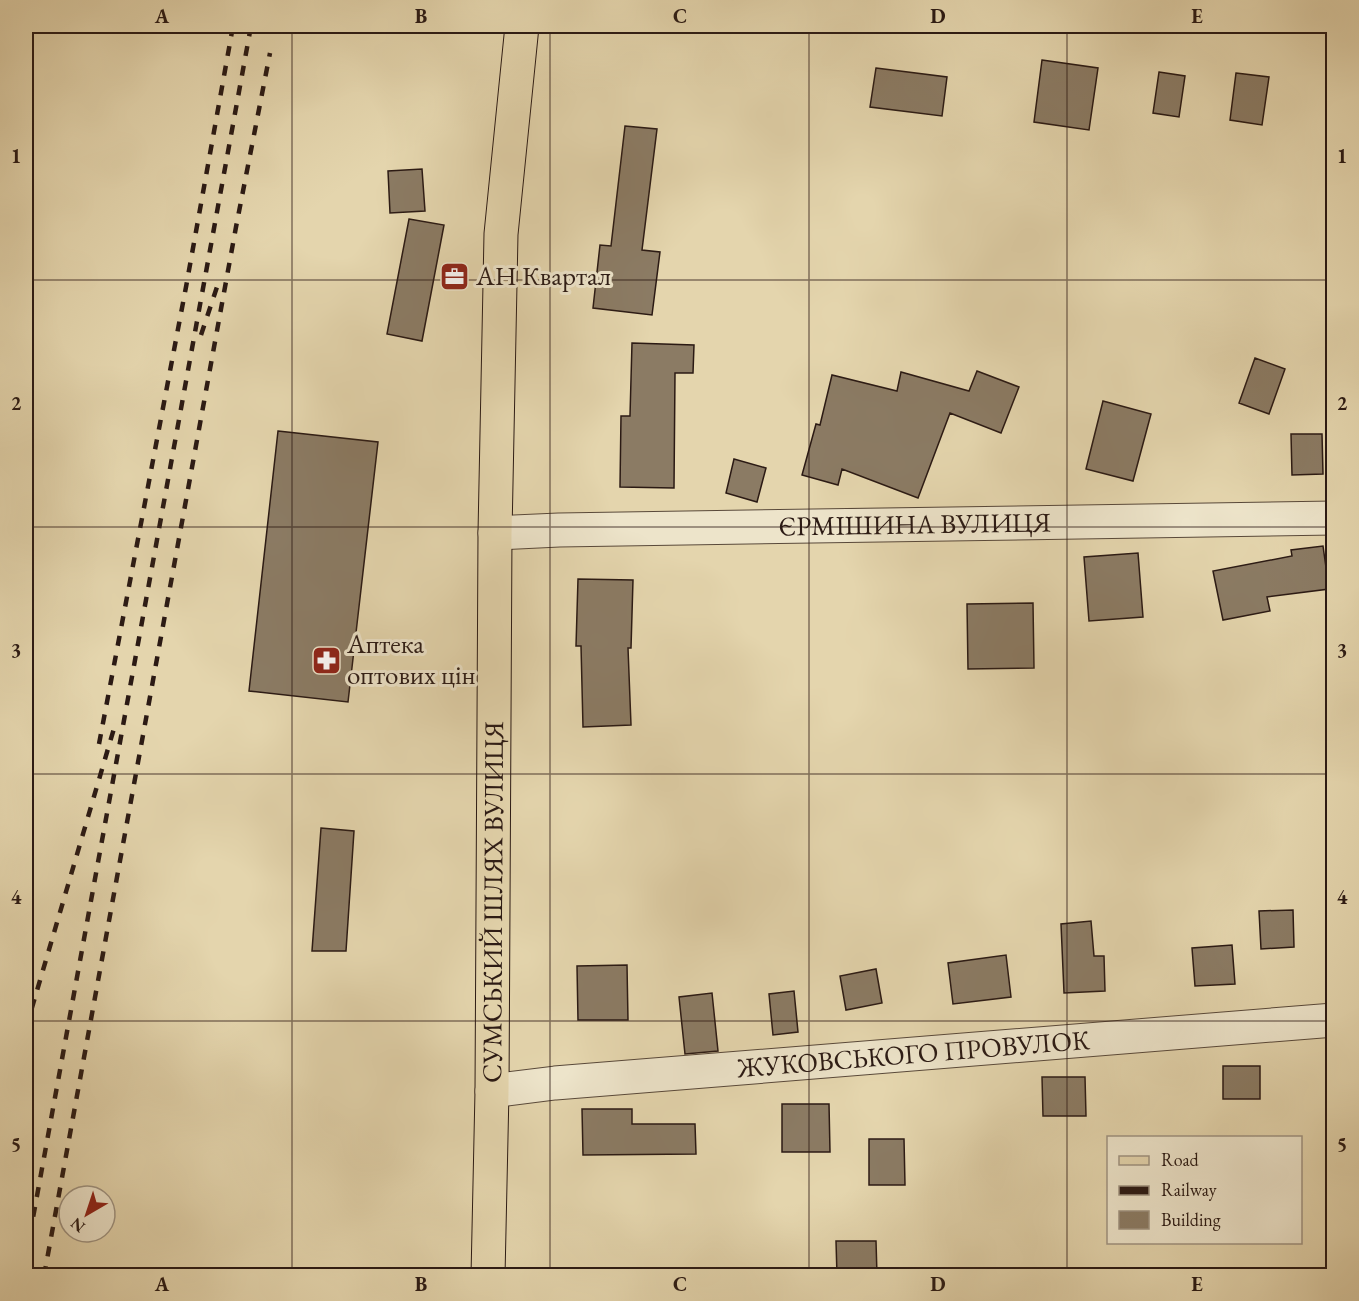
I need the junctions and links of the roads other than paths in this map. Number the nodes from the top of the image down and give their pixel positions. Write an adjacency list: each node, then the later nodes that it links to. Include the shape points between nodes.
1 (522, 26): 3 (main road, СУМСЬКИЙ ШЛЯХ ВУЛИЦЯ, via 501,234)
2 (1334, 518): 3 (street, ЄРМІШИНА ВУЛИЦЯ)
3 (495, 533): 5 (main road, СУМСЬКИЙ ШЛЯХ ВУЛИЦЯ)
4 (1334, 1020): 5 (street, ЖУКОВСЬКОГО ПРОВУЛОК)
5 (492, 1091): 6 (main road, СУМСЬКИЙ ШЛЯХ ВУЛИЦЯ)
6 (489, 1275)

